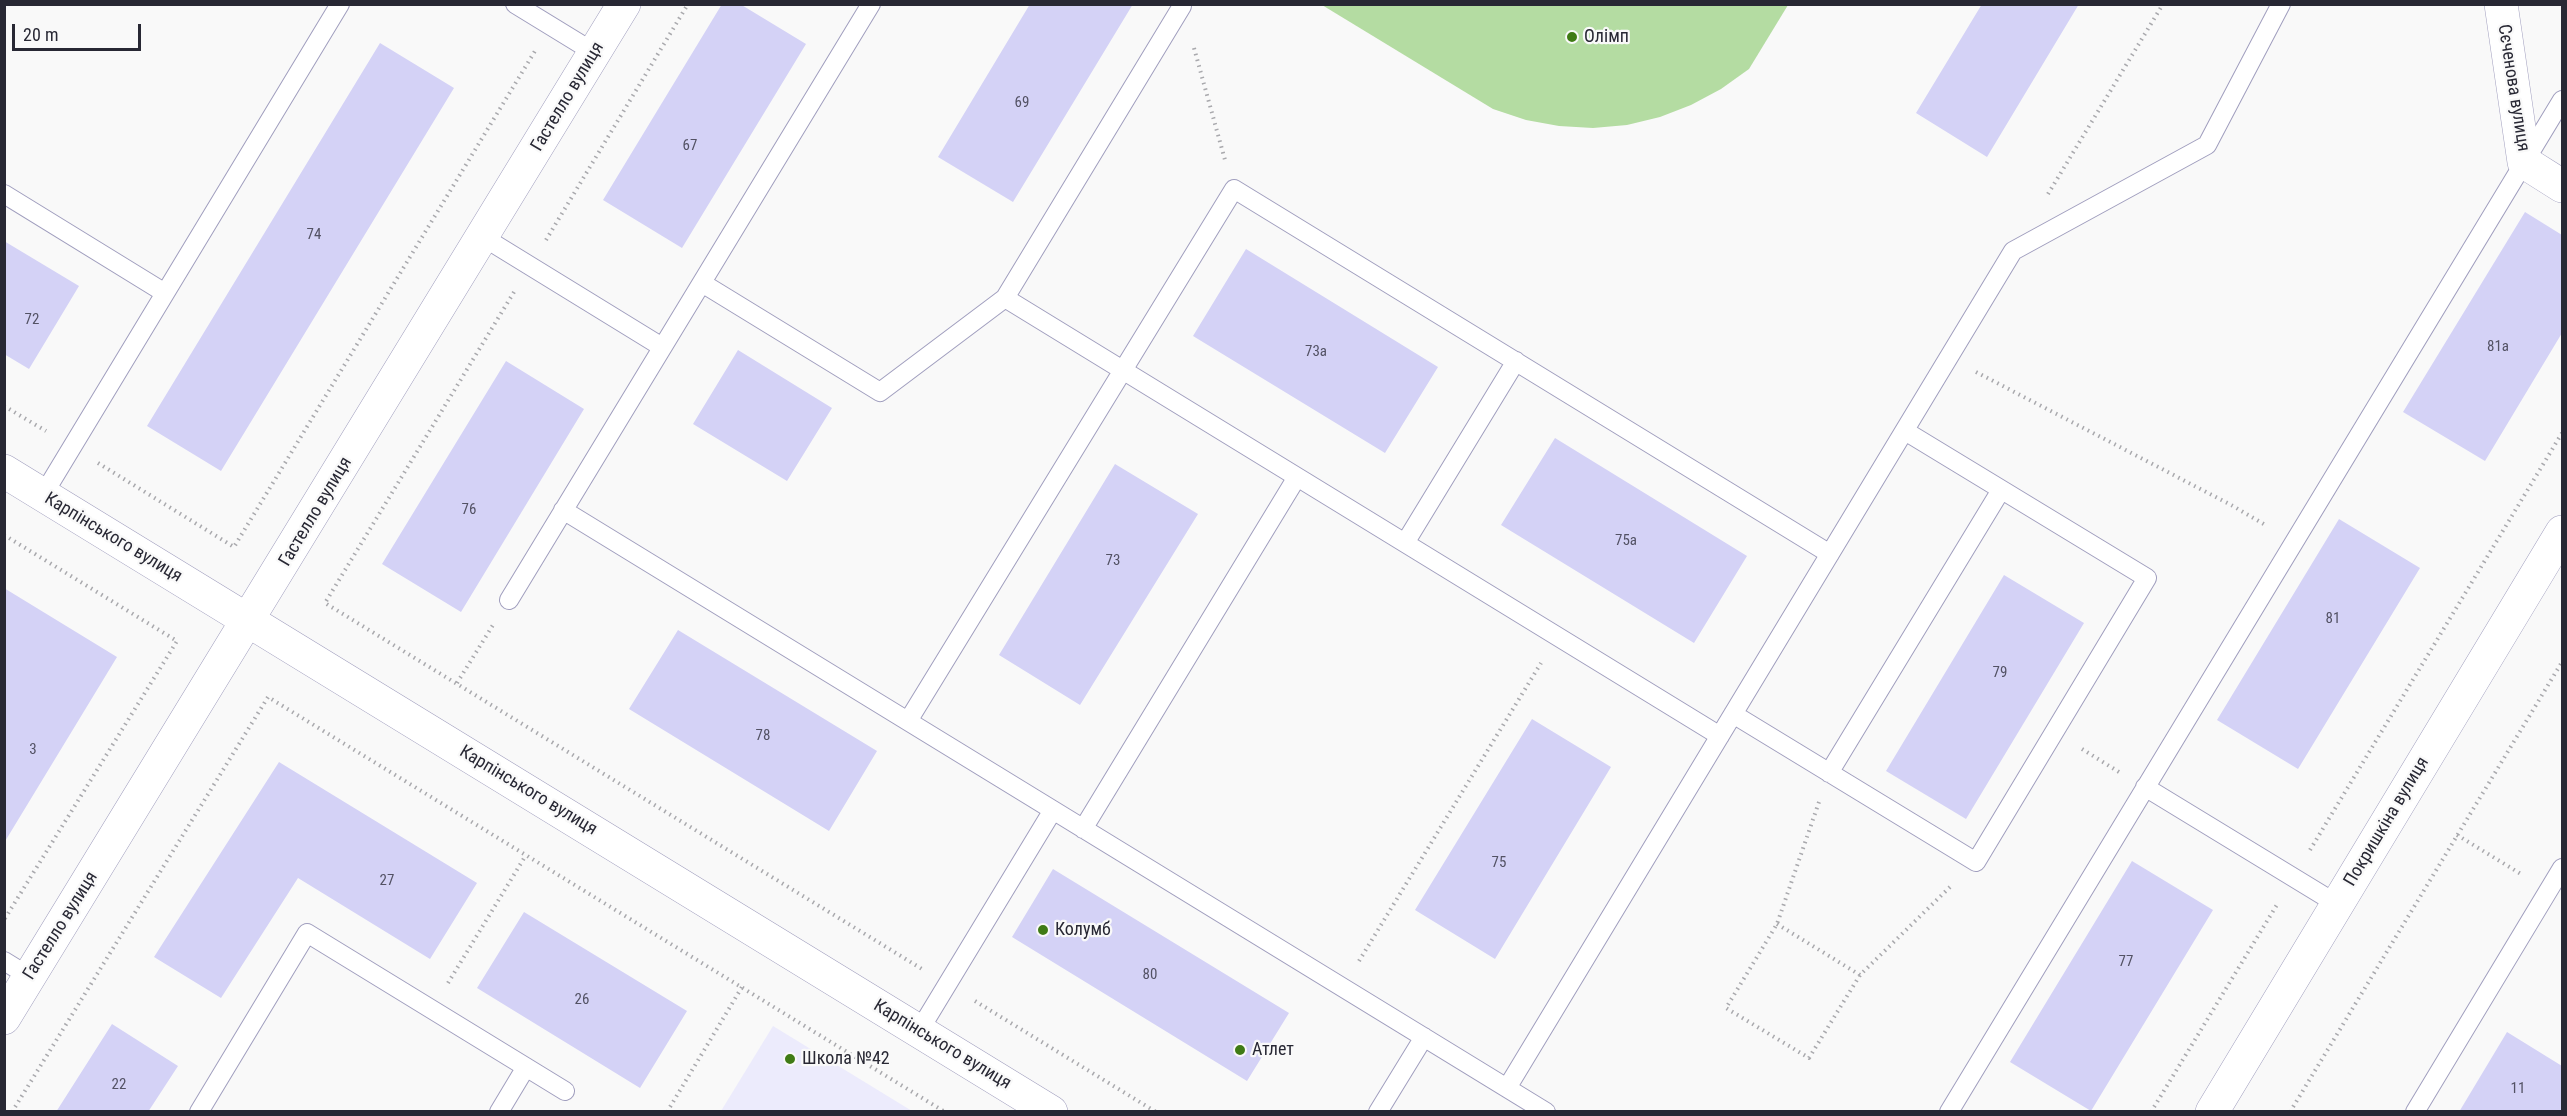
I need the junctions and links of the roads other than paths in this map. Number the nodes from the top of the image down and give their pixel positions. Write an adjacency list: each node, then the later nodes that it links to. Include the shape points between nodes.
1 (340, 4): 15 (lane)
2 (515, 4): 8 (lane)
3 (624, 4): 8 (street, Гастелло вулиця)
4 (870, 4): 14 (lane)
5 (2281, 4): 20 (lane, via 2207,145 2013,251)
6 (2500, 4): 10 (street, Сєченова вулиця)
7 (1181, 5): 16 (lane)
8 (595, 53): 13 (street, Гастелло вулиця)
9 (2562, 100): 10 (lane)
10 (2524, 162): 11 (street, Сєченова вулиця); 35 (lane)
11 (2562, 186)
12 (4, 194): 15 (lane)
13 (483, 237): 17 (lane); 30 (street, Гастелло вулиця)
14 (702, 283): 16 (lane, via 880,392); 17 (lane)
15 (165, 293): 24 (lane)
16 (1005, 298): 19 (lane)
17 (662, 347): 25 (lane)
18 (1516, 361): 19 (lane, via 1234,189); 27 (lane); 28 (lane)
19 (1123, 370): 22 (lane); 32 (lane)
20 (1905, 431): 23 (lane); 28 (lane)
21 (4, 471): 24 (street, Карпінського вулиця)
22 (1298, 477): 27 (lane); 37 (lane)
23 (2001, 489): 34 (lane); 34 (lane, via 2147,578 1976,862)
24 (42, 495): 30 (street, Карпінського вулиця)
25 (563, 510): 29 (lane); 32 (lane)
26 (2562, 532): 39 (street, Покришкіна вулиця)
27 (1405, 543): 33 (lane)
28 (1830, 554): 31 (lane)
29 (509, 600)
30 (249, 621): 40 (street, Гастелло вулиця); 42 (street, Карпінського вулиця)
31 (1733, 714): 33 (lane); 34 (lane)
32 (908, 721): 36 (lane)
33 (1720, 736): 45 (lane)
34 (1829, 773)
35 (2145, 787): 39 (lane); 52 (lane)
36 (1053, 810): 37 (lane); 42 (lane)
37 (1083, 828): 43 (lane)
38 (2562, 868): 54 (lane)
39 (2337, 904): 53 (street, Покришкіна вулиця)
40 (17, 969): 41 (street, Гастелло вулиця)
41 (4, 1018)
42 (919, 1031): 49 (street, Карпінського вулиця)
43 (1424, 1037): 45 (lane); 50 (lane)
44 (526, 1067): 46 (lane); 47 (lane, via 308,933); 48 (lane)
45 (1507, 1088): 51 (lane)
46 (565, 1091)
47 (199, 1112)
48 (499, 1112)
49 (1051, 1112)
50 (1378, 1112)
51 (1546, 1112)
52 (1949, 1112)
53 (2212, 1112)
54 (2415, 1112)

